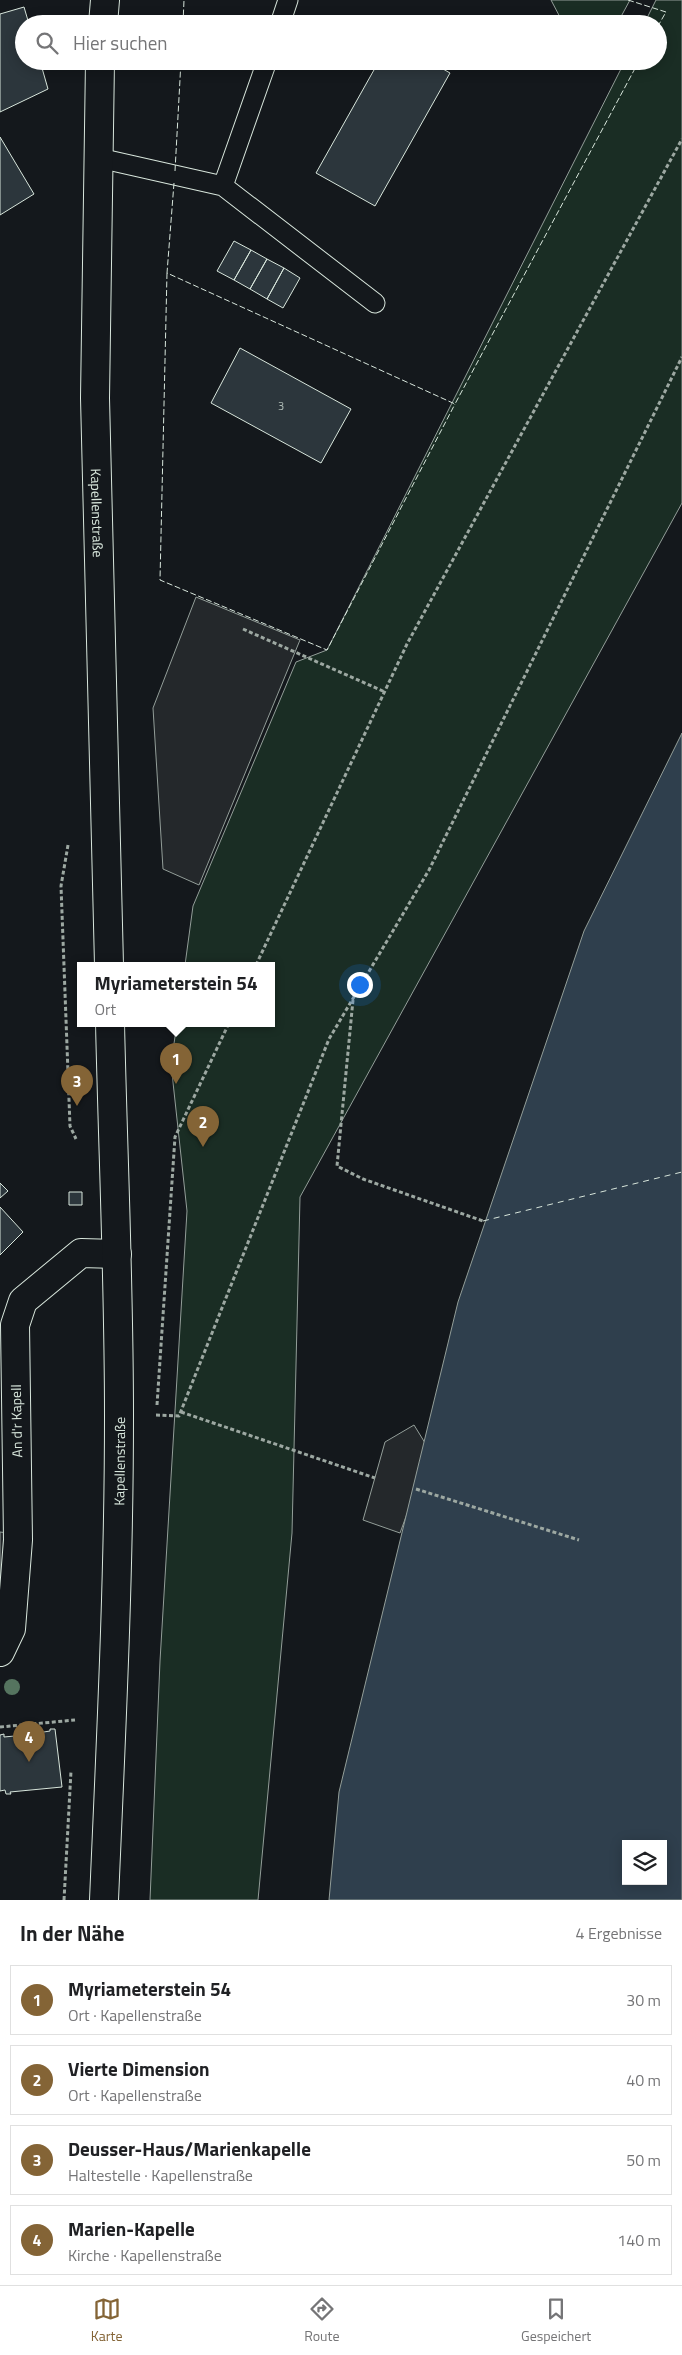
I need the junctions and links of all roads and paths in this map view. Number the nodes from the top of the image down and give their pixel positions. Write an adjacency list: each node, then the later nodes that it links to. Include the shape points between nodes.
1 (106, 0): 3 (street)
2 (288, 0): 4 (lane)
3 (105, 15)
4 (283, 15)
5 (100, 70): 8 (street, Kapellenstraße)
6 (264, 70): 9 (lane)
7 (682, 139): 13 (path, via 407,644)
8 (98, 158): 9 (lane); 14 (street, Kapellenstraße, via 95,398)
9 (223, 186): 10 (lane)
10 (375, 303)
11 (682, 357): 16 (path, via 429,870)
12 (242, 629): 13 (path)
13 (384, 692): 15 (path)
14 (109, 962)
15 (257, 962)
16 (353, 997): 19 (path, via 337,1166 364,1179); 22 (path, via 328,1039)
17 (110, 1027): 20 (street, Kapellenstraße)
18 (227, 1027): 22 (path, via 175,1137 157,1416 179,1416)
19 (483, 1221)
20 (117, 1254): 21 (street, An d'r Kapell, via 80,1253 24,1301); 31 (street, Kapellenstraße, via 116,1637)
21 (7, 1325): 26 (street, An d'r Kapell, via 18,1540 11,1629)
22 (180, 1412): 23 (path)
23 (375, 1478)
24 (416, 1489): 25 (path)
25 (578, 1540)
26 (0, 1652)
27 (0, 1727): 28 (path, via 75,1720)
28 (74, 1729)
29 (71, 1766): 30 (path)
30 (64, 1900)
31 (104, 1900)

